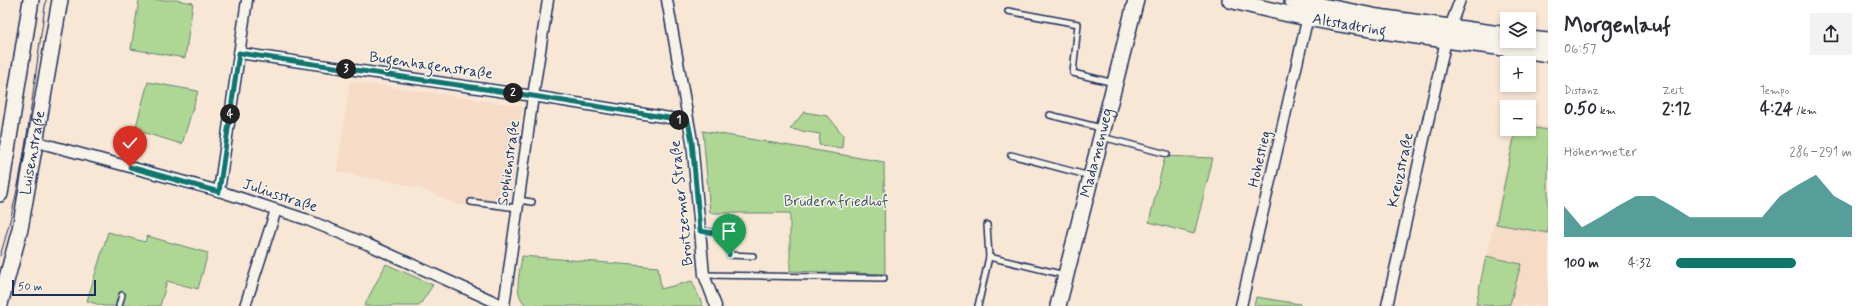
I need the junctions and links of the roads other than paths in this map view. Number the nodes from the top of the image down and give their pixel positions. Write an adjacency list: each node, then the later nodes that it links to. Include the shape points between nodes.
1 (31, 0): 22 (main road, Luisenstraße)
2 (60, 0): 24 (main road, Luisenstraße)
3 (247, 0): 16 (street)
4 (548, 0): 19 (street, Sophienstraße)
5 (667, 0): 21 (street, Broitzemer Straße)
6 (1136, 0): 18 (main road, Madamenweg)
7 (1230, 0): 11 (main road, Altstadtring)
8 (1292, 0): 11 (main road, Altstadtring)
9 (1460, 0): 12 (street, Kreuzstraße)
10 (1008, 11): 18 (lane, via 1078,24 1073,73)
11 (1309, 12): 12 (main road, Altstadtring, via 1378,17); 49 (street, Hohestieg)
12 (1448, 33): 13 (main road); 17 (main road); 50 (street, Kreuzstraße)
13 (1500, 36)
14 (1536, 40): 15 (main road)
15 (1548, 41)
16 (239, 53): 19 (street, Bugenhagenstraße); 29 (street)
17 (1548, 54)
18 (1115, 83): 23 (main road, Madamenweg)
19 (533, 96): 21 (street, Bugenhagenstraße); 32 (street, Sophienstraße)
20 (1050, 115): 23 (lane)
21 (688, 121): 35 (street, Broitzemer Straße)
22 (5, 129): 28 (main road, Luisenstraße)
23 (1102, 133): 25 (lane); 27 (main road, Madamenweg)
24 (36, 142): 29 (street, Juliusstraße); 42 (main road, Luisenstraße, via 20,229)
25 (1167, 154)
26 (1011, 155): 27 (lane)
27 (1091, 176): 39 (main road, Madamenweg)
28 (1, 188)
29 (219, 192): 33 (street, Juliusstraße)
30 (471, 202): 32 (lane)
31 (532, 202): 32 (lane)
32 (518, 204): 45 (street, Sophienstraße)
33 (276, 210): 44 (street); 45 (street, Juliusstraße, via 367,244)
34 (987, 225): 37 (lane)
35 (700, 231): 36 (lane, via 728,235 729,255); 38 (street, Broitzemer Straße)
36 (752, 256)
37 (989, 257): 39 (lane); 47 (lane)
38 (704, 275): 40 (lane); 46 (street, Broitzemer Straße)
39 (1066, 275): 48 (main road, Madamenweg)
40 (884, 278)
41 (122, 295): 43 (lane)
42 (0, 304)
43 (119, 306)
44 (245, 306)
45 (504, 306)
46 (716, 306)
47 (978, 306)
48 (1058, 306)
49 (1241, 306)
50 (1387, 306)

